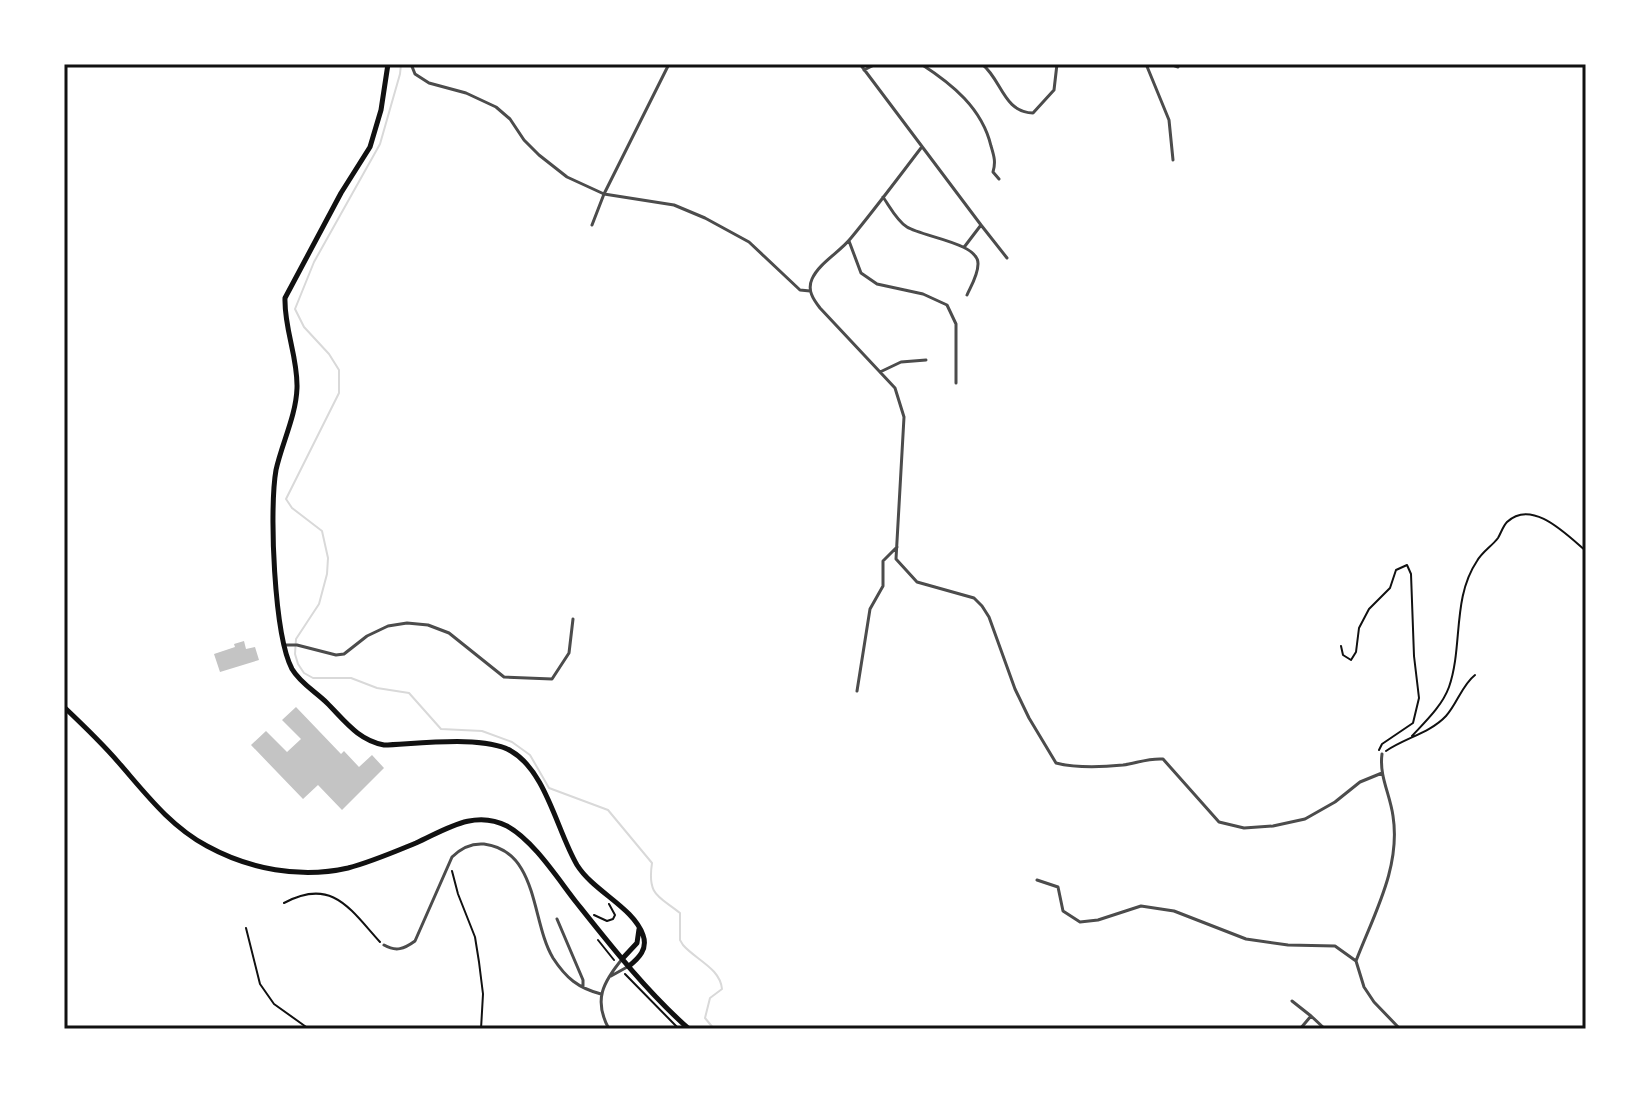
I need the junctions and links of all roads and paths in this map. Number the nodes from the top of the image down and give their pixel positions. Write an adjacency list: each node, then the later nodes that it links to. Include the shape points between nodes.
1 (388, 64): 31 (main road, via 370,147 285,298 297,390 275,484 276,586)
2 (411, 64): 16 (street, via 429,83 496,107 539,155 567,177)
3 (669, 64): 16 (street)
4 (860, 64): 12 (street)
5 (876, 64): 12 (street)
6 (921, 64): 15 (street, via 961,93 976,113 989,134 993,172)
7 (982, 64): 8 (street, via 1008,102 1022,113 1033,113 1054,90)
8 (1057, 64)
9 (1146, 64): 14 (street, via 1169,120)
10 (1170, 64): 11 (street)
11 (1178, 67)
12 (864, 70): 13 (street)
13 (921, 148): 17 (street); 19 (street)
14 (1173, 160)
15 (999, 179)
16 (604, 194): 18 (street); 23 (street, via 674,205 705,218 749,242 800,290)
17 (883, 197): 20 (street); 21 (street, via 903,226)
18 (592, 225)
19 (981, 225): 21 (street); 22 (street)
20 (849, 241): 23 (street, via 821,268); 27 (street, via 861,273 877,284 947,305 956,324)
21 (965, 246): 24 (street, via 977,256 978,265)
22 (1007, 258)
23 (810, 291): 26 (street)
24 (967, 295)
25 (926, 360): 26 (street, via 901,362)
26 (880, 372): 28 (street, via 895,388 904,417)
27 (956, 383)
28 (897, 547): 34 (street, via 883,561 883,586 870,609); 38 (street, via 896,559 917,582 974,598 989,617 1015,689 1056,763 1123,765 1163,759 1219,822 1244,828 1305,819)
29 (1586, 551): 36 (path, via 1534,514 1519,514 1506,523 1471,573 1461,602 1448,689)
30 (573, 619): 31 (street, via 569,653 552,679 504,677 449,633 428,625 388,626 344,654)
31 (288, 645): 41 (main road, via 294,673 369,742 489,743 514,752 543,790 578,867)
32 (1341, 646): 37 (path, via 1351,660 1369,609 1390,588 1396,570 1407,565 1419,698 1413,723 1382,744)
33 (1475, 675): 36 (path, via 1445,717)
34 (857, 691)
35 (64, 707): 48 (main road, via 170,819 204,845 248,864 286,871 335,870 380,858 468,820 507,826 540,857)
36 (1412, 736): 37 (path)
37 (1382, 754): 38 (street)
38 (1382, 773): 49 (street, via 1393,815 1392,864)
39 (449, 864): 47 (street, via 415,941 392,950); 52 (street, via 460,849 476,844 498,848 515,860 529,883 552,957 567,978); 58 (path, via 475,937 483,994)
40 (1037, 880): 49 (street, via 1058,887 1063,911 1080,922 1141,906 1174,911 1246,939 1335,946)
41 (605, 896): 43 (path, via 613,919); 46 (main road)
42 (284, 903): 47 (path, via 302,893 330,895)
43 (592, 914)
44 (557, 919): 52 (street)
45 (246, 928): 57 (path, via 260,984 274,1004)
46 (640, 928): 48 (main road, via 637,943); 50 (main road, via 644,950)
47 (384, 945)
48 (623, 958): 50 (main road); 51 (street)
49 (1356, 961): 56 (street, via 1364,987)
50 (629, 966): 51 (street); 60 (main road)
51 (611, 976): 53 (street)
52 (583, 987): 53 (street)
53 (601, 994): 59 (street)
54 (1292, 1001): 55 (street)
55 (1311, 1016): 61 (street); 62 (street)
56 (1393, 1024): 63 (street); 64 (street)
57 (309, 1029)
58 (481, 1029)
59 (609, 1029)
60 (689, 1029)
61 (1300, 1029)
62 (1325, 1029)
63 (1387, 1029)
64 (1400, 1029)

